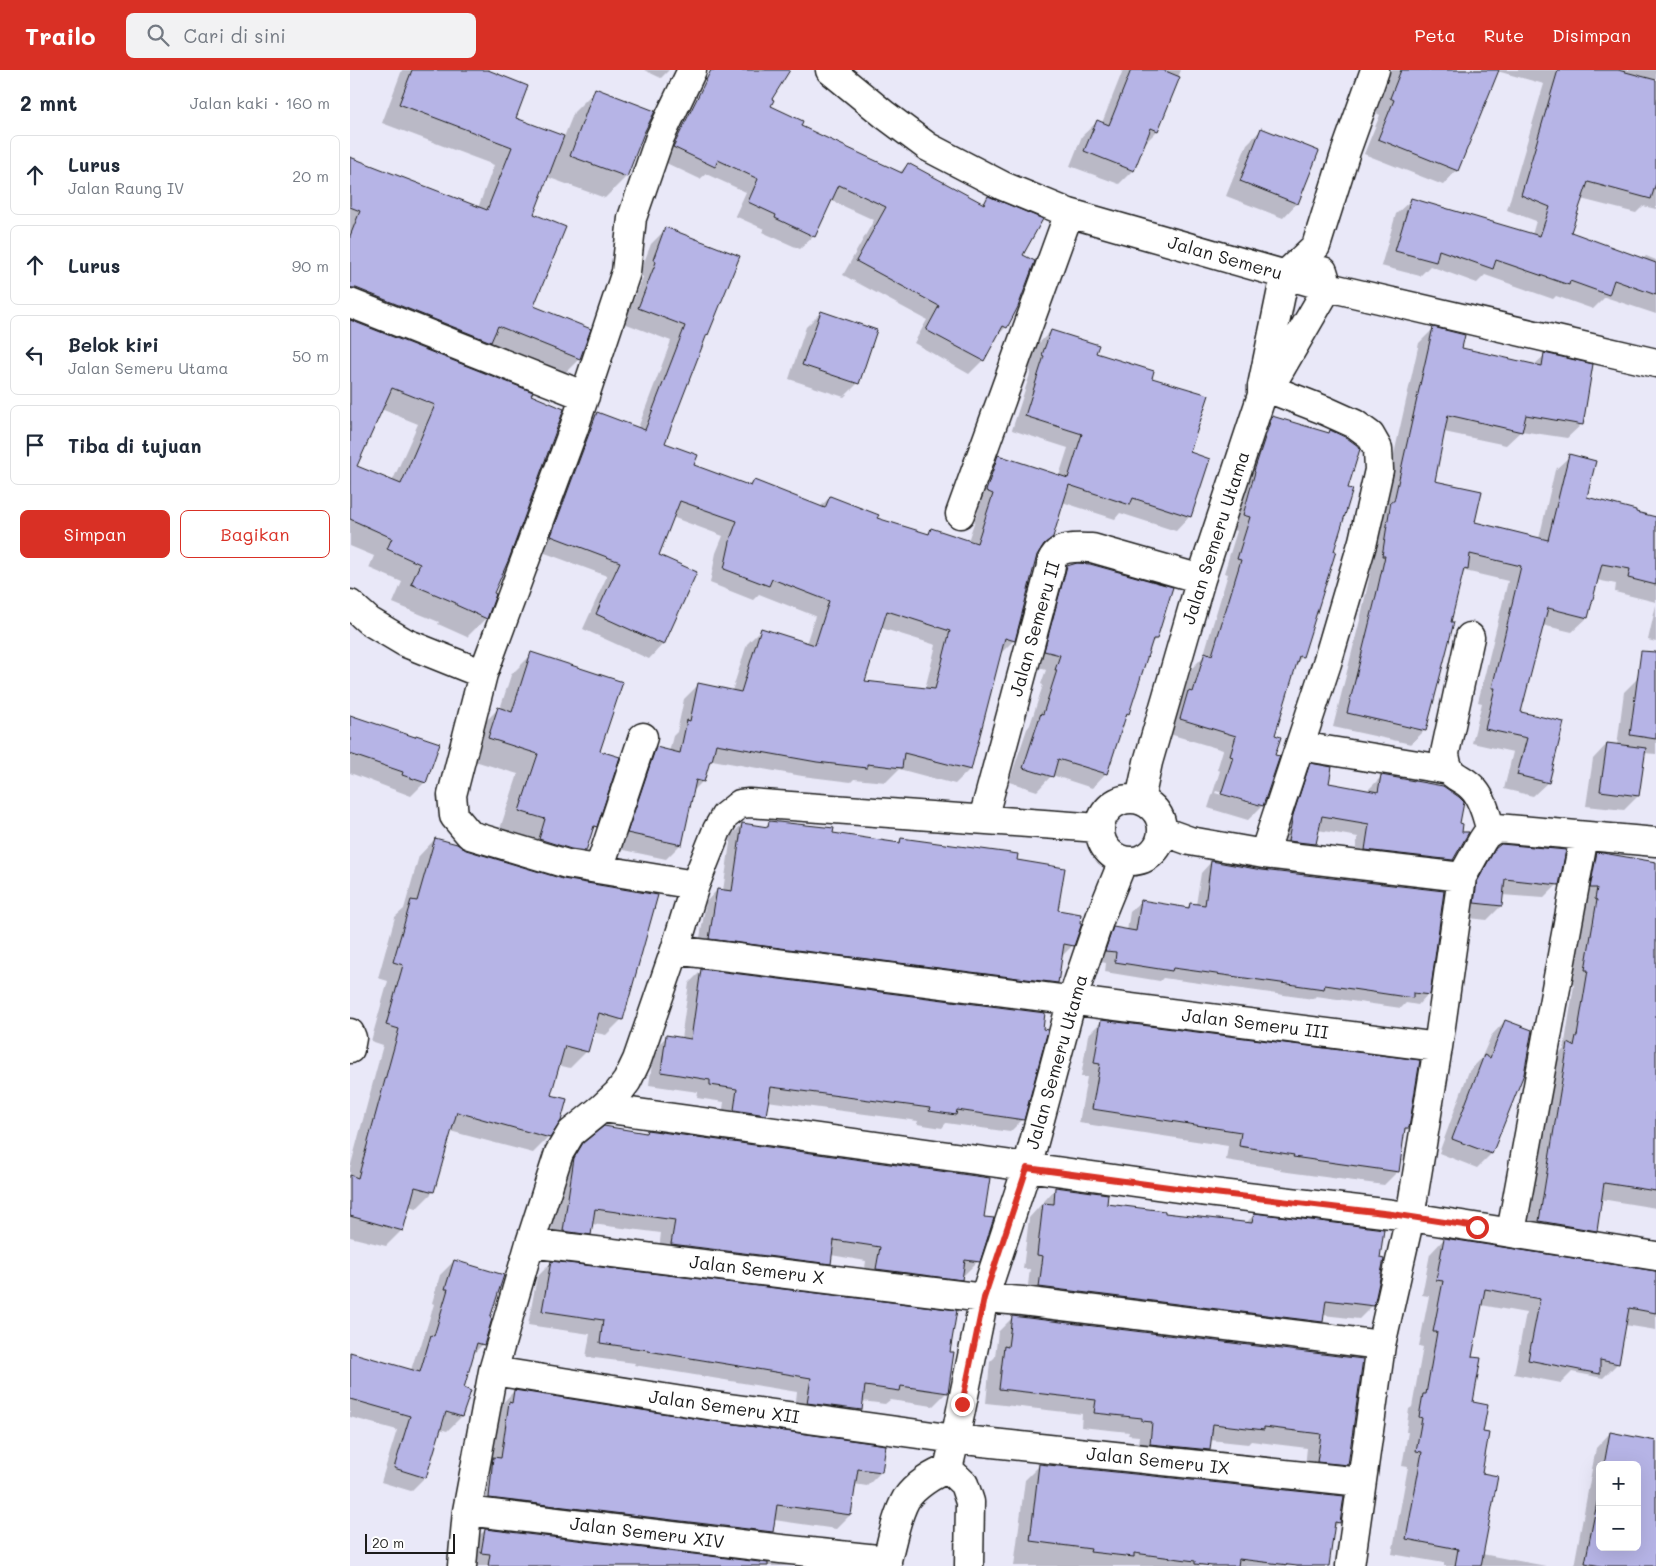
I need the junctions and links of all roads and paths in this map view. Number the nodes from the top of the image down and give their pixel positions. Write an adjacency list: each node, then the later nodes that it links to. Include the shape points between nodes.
1 (692, 70): 11 (street, via 660,137 632,218 626,272)
2 (830, 70): 4 (street, Jalan Semeru, via 928,147 1003,186)
3 (1375, 70): 5 (street)
4 (1069, 212): 6 (street, Jalan Semeru); 12 (street)
5 (1316, 246): 6 (street); 7 (street)
6 (1286, 275): 7 (street, Jalan Semeru); 10 (street, Jalan Semeru Utama)
7 (1328, 287): 9 (street, Jalan Semeru); 10 (street)
8 (350, 303): 11 (street)
9 (1656, 363)
10 (1264, 390): 13 (street, Jalan Semeru Utama); 18 (street, via 1355,424 1370,435 1378,449 1379,470 1363,541)
11 (585, 396): 16 (street)
12 (960, 514)
13 (1201, 579): 20 (street, Jalan Semeru Utama); 21 (street, Jalan Semeru II, via 1092,548 1075,547 1056,554)
14 (350, 604): 16 (street, via 369,621 406,643)
15 (1470, 637): 19 (street, via 1445,753)
16 (483, 674): 29 (street, via 452,795 454,816 470,835 567,864)
17 (643, 736): 29 (street)
18 (1300, 746): 19 (street); 27 (street)
19 (1448, 770): 24 (street, via 1475,790 1484,805)
20 (1140, 800): 22 (street, via 1126,799 1113,804 1103,814); 23 (street, via 1154,809)
21 (983, 819): 22 (street); 31 (street, via 740,804 726,816 717,830)
22 (1099, 828): 28 (street, via 1105,849)
23 (1162, 831): 27 (street, via 1190,841); 28 (street, via 1160,842 1145,858)
24 (1491, 831): 25 (street, via 1502,828); 30 (street)
25 (1584, 836): 26 (street); 40 (street)
26 (1656, 842)
27 (1264, 854): 30 (street)
28 (1123, 861): 33 (street, Jalan Semeru Utama)
29 (599, 869): 31 (street)
30 (1462, 877): 35 (street)
31 (695, 885): 32 (street)
32 (675, 950): 33 (street, Jalan Semeru III); 37 (street, via 637,1060 627,1081)
33 (1072, 1000): 35 (street, Jalan Semeru III); 38 (street, Jalan Semeru Utama)
34 (350, 1033): 36 (street)
35 (1438, 1048): 39 (street)
36 (350, 1049)
37 (602, 1108): 38 (street); 41 (street, via 565,1142)
38 (1027, 1168): 39 (street); 43 (street, Jalan Semeru Utama)
39 (1410, 1216): 40 (street); 44 (street)
40 (1511, 1232): 42 (street)
41 (530, 1243): 43 (street, Jalan Semeru X); 45 (street)
42 (1656, 1256)
43 (984, 1298): 44 (street, Jalan Semeru X); 46 (street, Jalan Semeru Utama)
44 (1381, 1345): 48 (street)
45 (494, 1371): 46 (street, Jalan Semeru XII, via 714,1406); 49 (street)
46 (956, 1439): 47 (street, Jalan Semeru Utama); 48 (street, Jalan Semeru IX)
47 (948, 1469): 50 (street, via 937,1473 907,1499); 52 (street, via 964,1484 970,1502)
48 (1361, 1482): 53 (street)
49 (467, 1511): 50 (street, Jalan Semeru XIV); 51 (street)
50 (887, 1563)
51 (462, 1566)
52 (970, 1566)
53 (1350, 1566)

